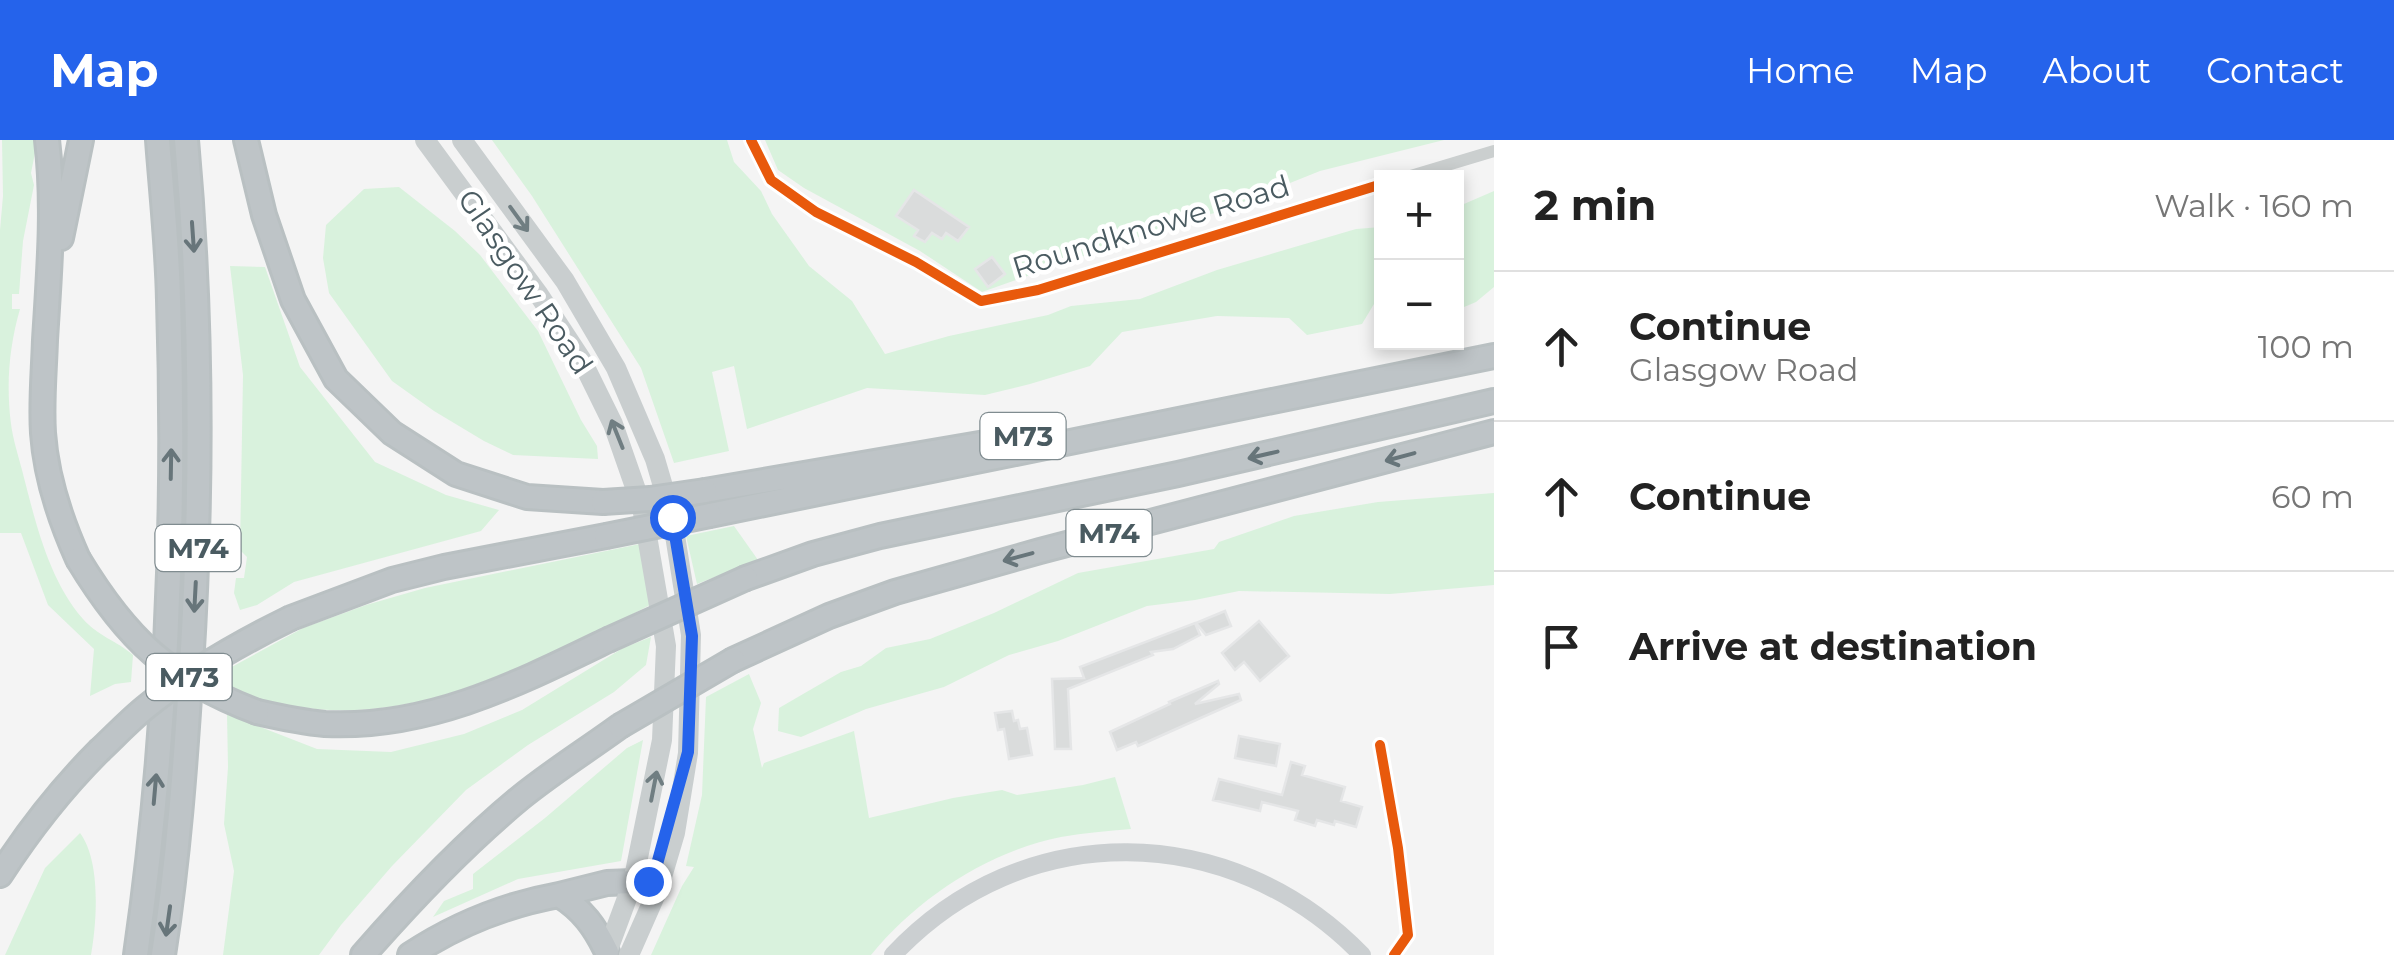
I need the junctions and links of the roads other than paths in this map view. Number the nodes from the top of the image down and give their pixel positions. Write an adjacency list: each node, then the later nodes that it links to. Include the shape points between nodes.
1 (47, 140): 12 (highway, M74, via 52,203)
2 (80, 140): 12 (highway, M74)
3 (158, 140): 23 (highway, M74, one-way to 3, via 168,615 169,296)
4 (186, 140): 24 (highway, M74, one-way to 24, via 200,403 198,562 187,742)
5 (246, 140): 14 (highway, M73, bridge, via 293,300 336,379 392,433 456,474 527,497 650,500)
6 (425, 140): 20 (main road, Glasgow Road, one-way to 6, via 662,740 666,646 642,507 614,424 581,359)
7 (462, 140): 18 (main road, Glasgow Road, one-way to 18, via 565,281 616,368 655,459 692,636)
8 (751, 140): 11 (street, Roundknowe Road, via 771,180 816,212 982,302)
9 (1494, 151): 10 (street)
10 (1431, 170)
11 (1374, 186)
12 (45, 346): 15 (highway, M74, one-way to 12, bridge, via 812,554 472,702 402,720 322,724 257,712 197,687 111,610 65,530 48,468)
13 (1494, 356): 14 (highway, M73)
14 (1342, 386): 19 (highway, M73, bridge, via 392,580 290,618 166,692 72,779)
15 (1494, 401)
16 (1494, 432): 25 (highway, M74, one-way to 25, bridge, via 894,592 734,660 620,726 521,797 439,872)
17 (1380, 745): 29 (street, via 1408,935)
18 (688, 752): 20 (main road, via 654,875); 22 (main road, Glasgow Road, via 659,887)
19 (0, 876)
20 (633, 882): 21 (highway); 22 (main road, Glasgow Road)
21 (558, 895): 22 (highway, via 588,917); 26 (highway, via 500,908)
22 (614, 954)
23 (136, 955)
24 (163, 955)
25 (366, 955)
26 (410, 955)
27 (894, 955): 28 (main road, via 934,918 995,881 1034,865 1105,852 1174,855 1235,870 1326,921)
28 (1362, 955)
29 (1394, 955)

